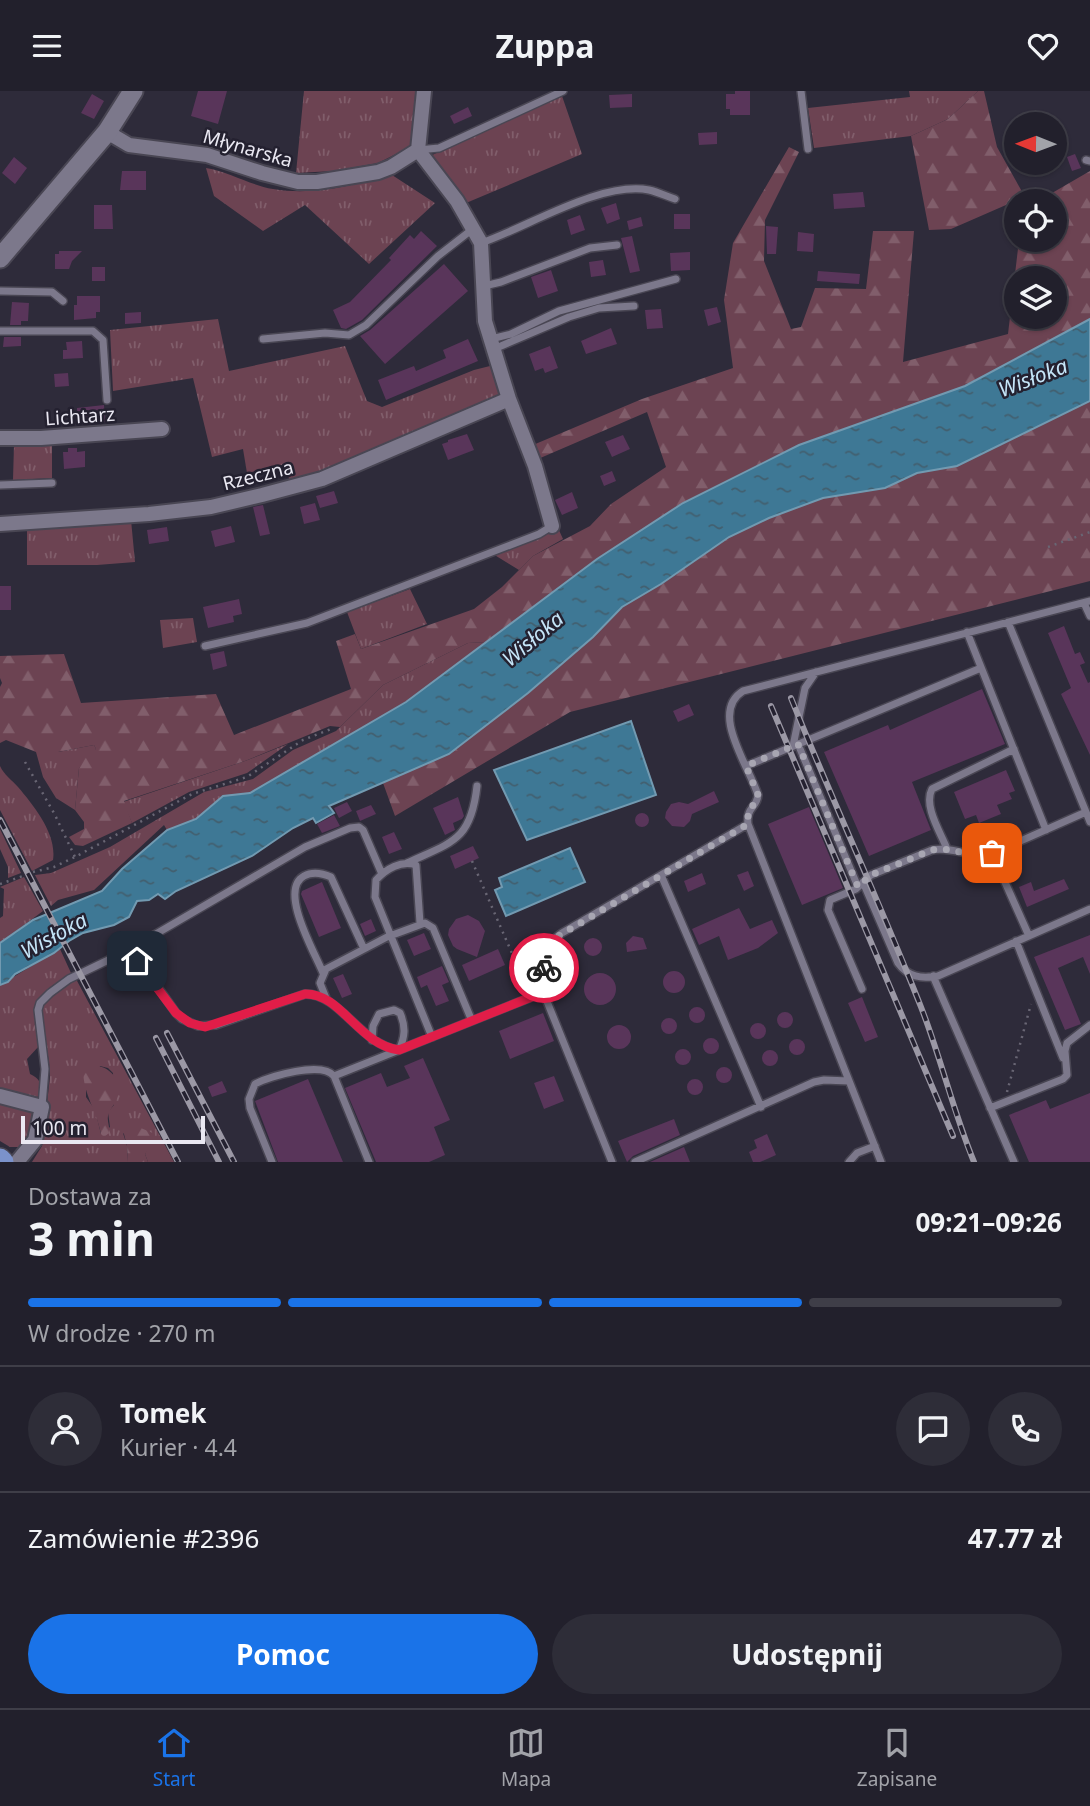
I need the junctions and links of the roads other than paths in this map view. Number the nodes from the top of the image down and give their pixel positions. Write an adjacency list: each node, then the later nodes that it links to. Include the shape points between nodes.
1 (132, 91): 5 (street)
2 (424, 91): 7 (street)
3 (563, 91): 7 (lane, Młynarska, via 439,148)
4 (801, 91): 6 (lane)
5 (107, 132): 7 (street, Młynarska, via 129,145 207,155 298,182 378,172); 12 (street)
6 (808, 149)
7 (418, 151): 9 (street)
8 (675, 199): 10 (lane, via 632,189 607,194 569,205)
9 (474, 228): 10 (street); 19 (lane, via 349,335)
10 (481, 243): 14 (street)
11 (617, 245): 14 (lane, via 590,248)
12 (0, 258)
13 (676, 279): 20 (lane, via 559,311)
14 (484, 286): 20 (street, via 485,321)
15 (0, 291): 16 (lane, via 52,292)
16 (63, 302)
17 (634, 306): 20 (lane, via 599,308)
18 (0, 331): 22 (lane, via 93,331 103,340)
19 (263, 339)
20 (492, 345): 21 (street)
21 (509, 399): 27 (street, Rzeczna, via 322,479 286,489 211,507 149,515); 28 (street)
22 (107, 400)
23 (162, 429): 24 (street, Lichtarz)
24 (0, 439)
25 (52, 483): 26 (lane)
26 (0, 485)
27 (0, 524)
28 (552, 526): 33 (lane, via 307,623)
29 (1087, 602): 30 (lane); 31 (lane)
30 (1090, 616)
31 (1008, 622): 32 (lane); 40 (lane)
32 (967, 632): 34 (lane); 35 (lane)
33 (205, 646)
34 (981, 668): 36 (lane); 37 (lane)
35 (816, 672): 36 (lane, via 805,688); 38 (lane, via 743,691 732,700 730,726)
36 (795, 745): 38 (lane); 49 (lane)
37 (1014, 750): 43 (lane); 44 (lane, via 932,789 930,806)
38 (746, 766): 42 (lane, via 758,795 748,811)
39 (477, 786): 46 (lane, via 474,812 460,836)
40 (1086, 812): 41 (lane); 43 (lane)
41 (1090, 822)
42 (748, 824): 48 (lane); 69 (lane)
43 (1046, 829): 45 (lane)
44 (947, 849): 45 (lane); 49 (lane, via 932,850 871,875)
45 (992, 853): 53 (lane)
46 (406, 863): 47 (lane); 51 (lane, via 418,871)
47 (382, 874): 52 (lane, via 376,880 375,897); 56 (lane, via 363,830 350,828 305,847)
48 (661, 875): 60 (lane, via 552,940 545,958); 72 (lane)
49 (861, 885): 58 (lane, via 903,970 917,977); 59 (lane, via 832,898 827,906)
50 (1090, 909): 53 (lane)
51 (420, 923): 52 (lane); 62 (lane, via 433,928)
52 (390, 936): 55 (lane); 64 (lane)
53 (1029, 936): 54 (lane)
54 (1016, 941): 58 (lane); 67 (lane)
55 (365, 949): 57 (lane); 57 (lane, via 335,882 324,873 303,876 295,885 294,899)
56 (125, 951): 61 (lane, via 147,972 176,1013 198,1026 216,1025 305,994); 71 (lane, via 69,979 40,1003)
57 (323, 973): 61 (lane, via 321,992)
58 (933, 977): 73 (lane)
59 (862, 989)
60 (544, 992): 62 (lane); 78 (lane)
61 (326, 999): 65 (lane)
62 (472, 1021): 64 (lane)
63 (1090, 1025): 67 (lane, via 1067,1043)
64 (432, 1037): 66 (lane)
65 (372, 1040): 66 (lane); 66 (lane, via 379,1014 394,1010 400,1013 404,1030)
66 (399, 1050): 68 (lane)
67 (1067, 1068): 73 (lane, via 1063,1079)
68 (334, 1076): 76 (lane, via 326,1069 312,1068 255,1084 250,1108); 77 (lane)
69 (849, 1081): 72 (lane, via 814,1082); 74 (lane)
70 (0, 1096): 71 (street)
71 (42, 1107): 75 (street, via 35,1140)
72 (761, 1107): 79 (lane)
73 (990, 1108): 82 (lane)
74 (874, 1146): 80 (lane); 81 (lane)
75 (17, 1162)
76 (272, 1162)
77 (369, 1162)
78 (612, 1162)
79 (635, 1162)
80 (849, 1162)
81 (881, 1162)
82 (1014, 1162)

